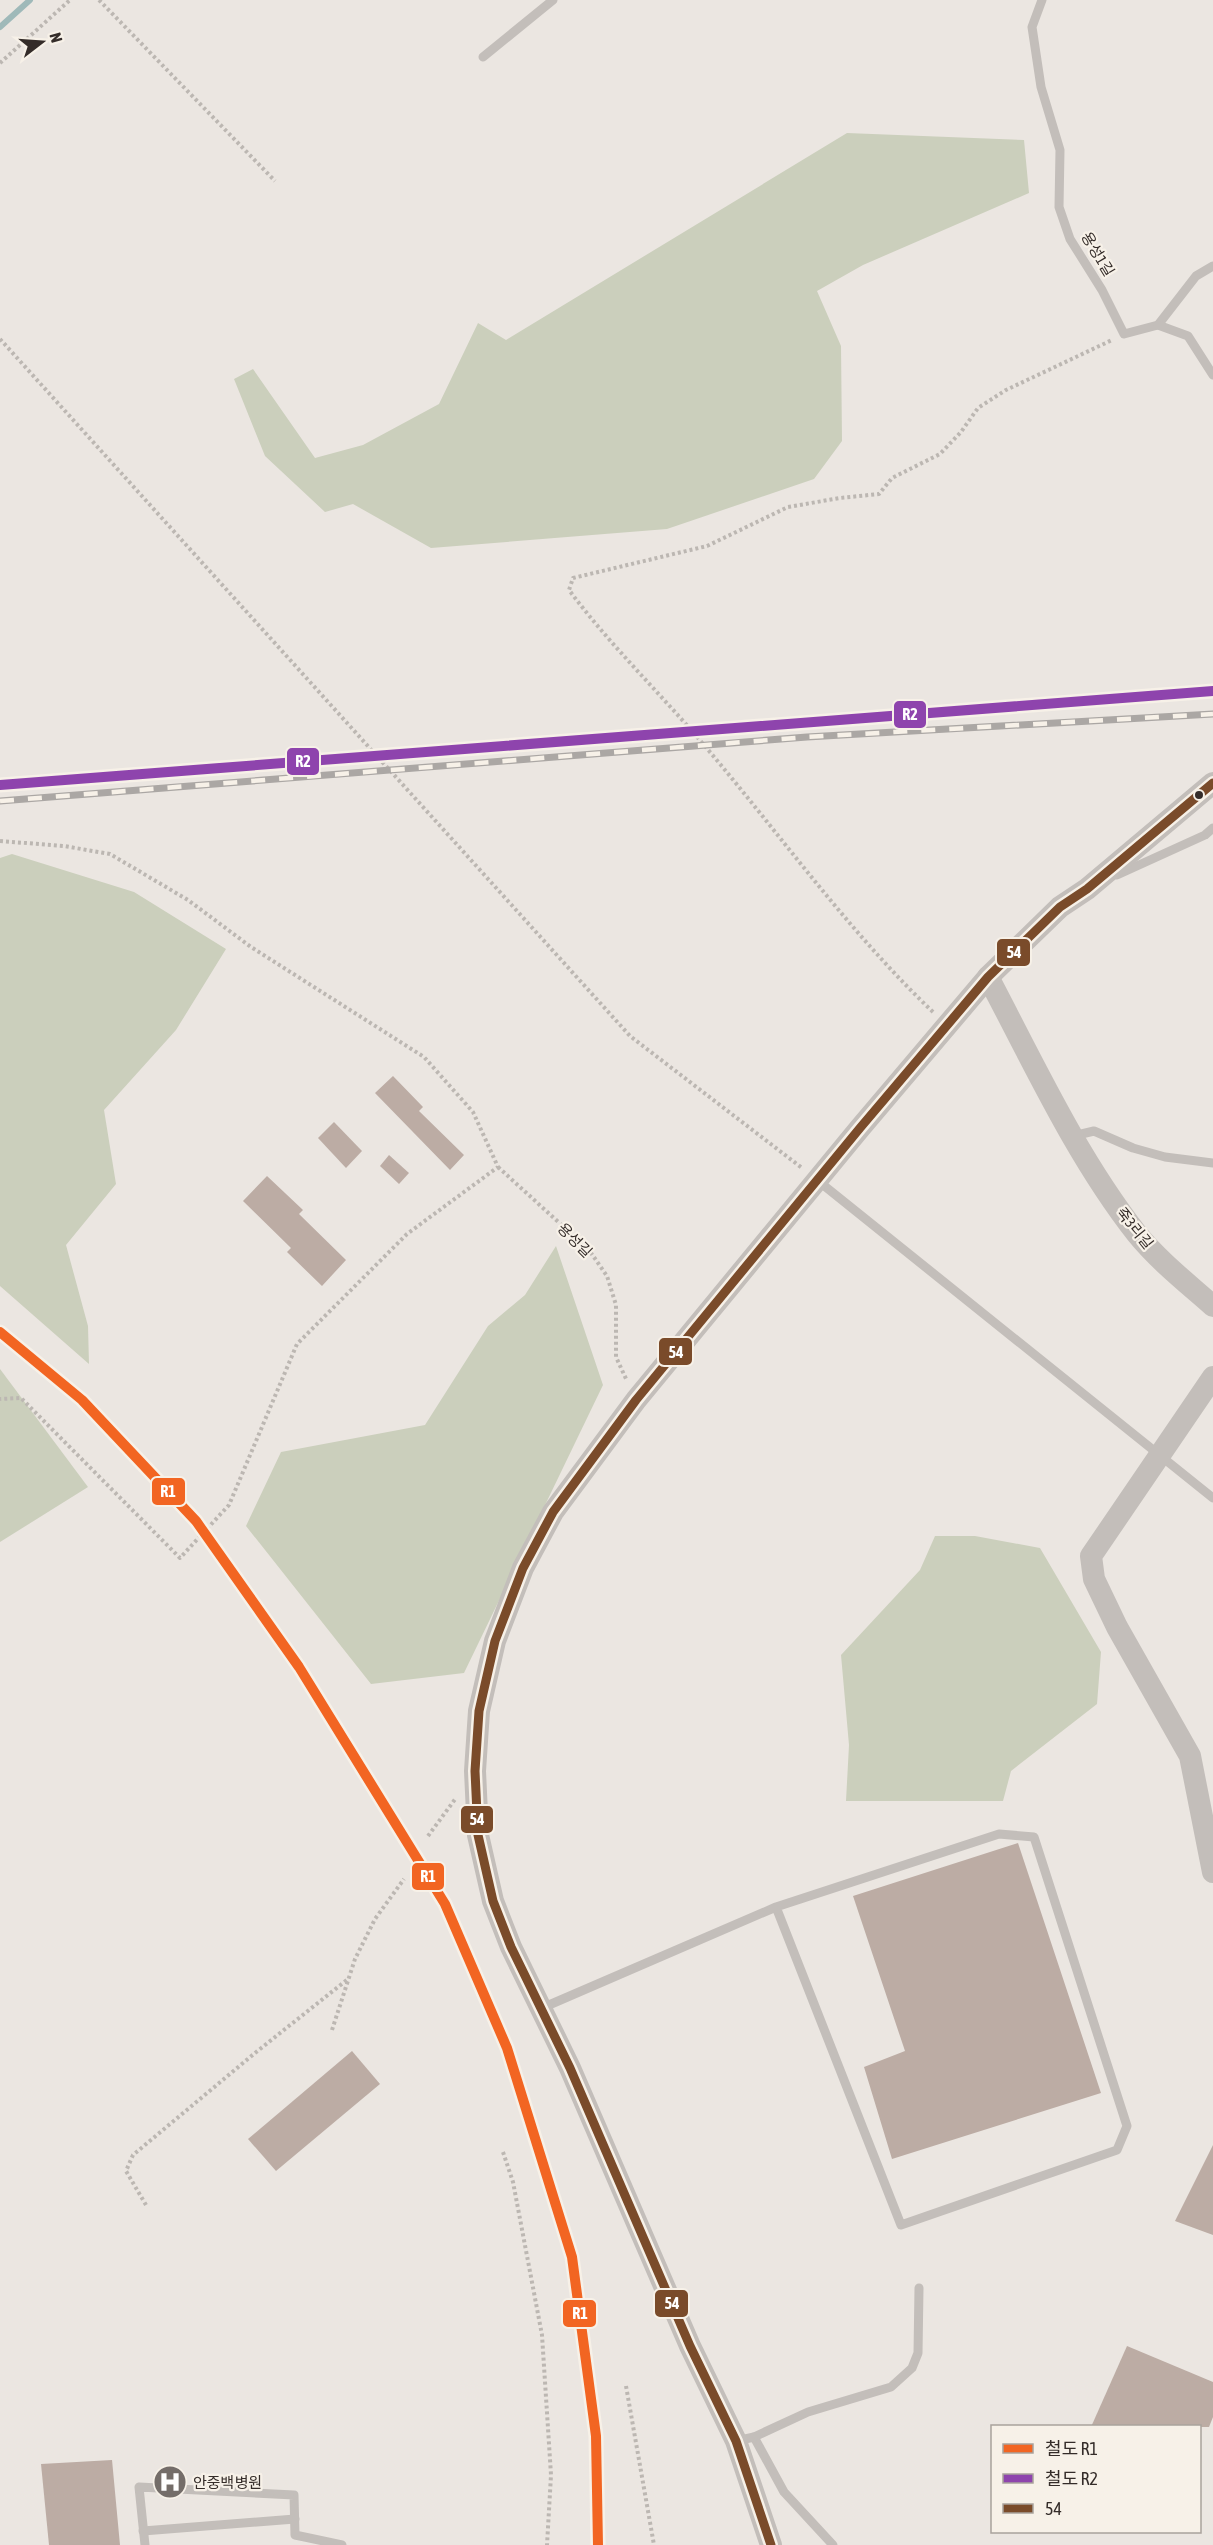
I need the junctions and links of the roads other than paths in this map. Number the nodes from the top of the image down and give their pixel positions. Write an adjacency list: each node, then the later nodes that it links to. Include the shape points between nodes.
1 (553, 0): 3 (lane)
2 (1042, 0): 5 (lane, 용성1길, via 1032,27 1041,87 1060,150 1059,207 1070,239 1124,334)
3 (483, 57)
4 (1213, 266): 5 (lane, via 1196,276)
5 (1158, 325): 6 (lane, via 1188,336)
6 (1213, 375)
7 (1213, 783): 9 (street)
8 (1213, 828): 9 (lane)
9 (1087, 889): 10 (street, via 1060,907)
10 (988, 977): 11 (street, 죽3리길); 13 (street)
11 (1073, 1136): 12 (lane, via 1094,1131 1165,1158); 14 (street, 죽3리길, via 1138,1235)
12 (1213, 1163)
13 (817, 1180): 16 (lane); 20 (street, via 636,1400 554,1512 523,1568 495,1641 479,1711 474,1771 478,1835 493,1900)
14 (1213, 1306)
15 (1213, 1377): 16 (street)
16 (1158, 1455): 17 (lane); 18 (street, via 1091,1556 1094,1579 1190,1756)
17 (1213, 1498)
18 (1213, 1872)
19 (776, 1907): 19 (lane, via 901,2225 1117,2150 1127,2126 1034,1837 999,1834); 20 (lane)
20 (540, 2009): 22 (street, via 570,2068 690,2346)
21 (919, 2288): 22 (lane, via 918,2353 912,2368 891,2386 808,2412)
22 (745, 2439): 29 (street); 30 (lane, via 784,2492)
23 (295, 2519): 24 (lane); 24 (lane, via 294,2495 139,2487); 25 (lane)
24 (143, 2531): 26 (lane)
25 (295, 2535): 27 (lane); 28 (lane)
26 (145, 2545)
27 (296, 2545)
28 (342, 2545)
29 (771, 2545)
30 (833, 2545)

